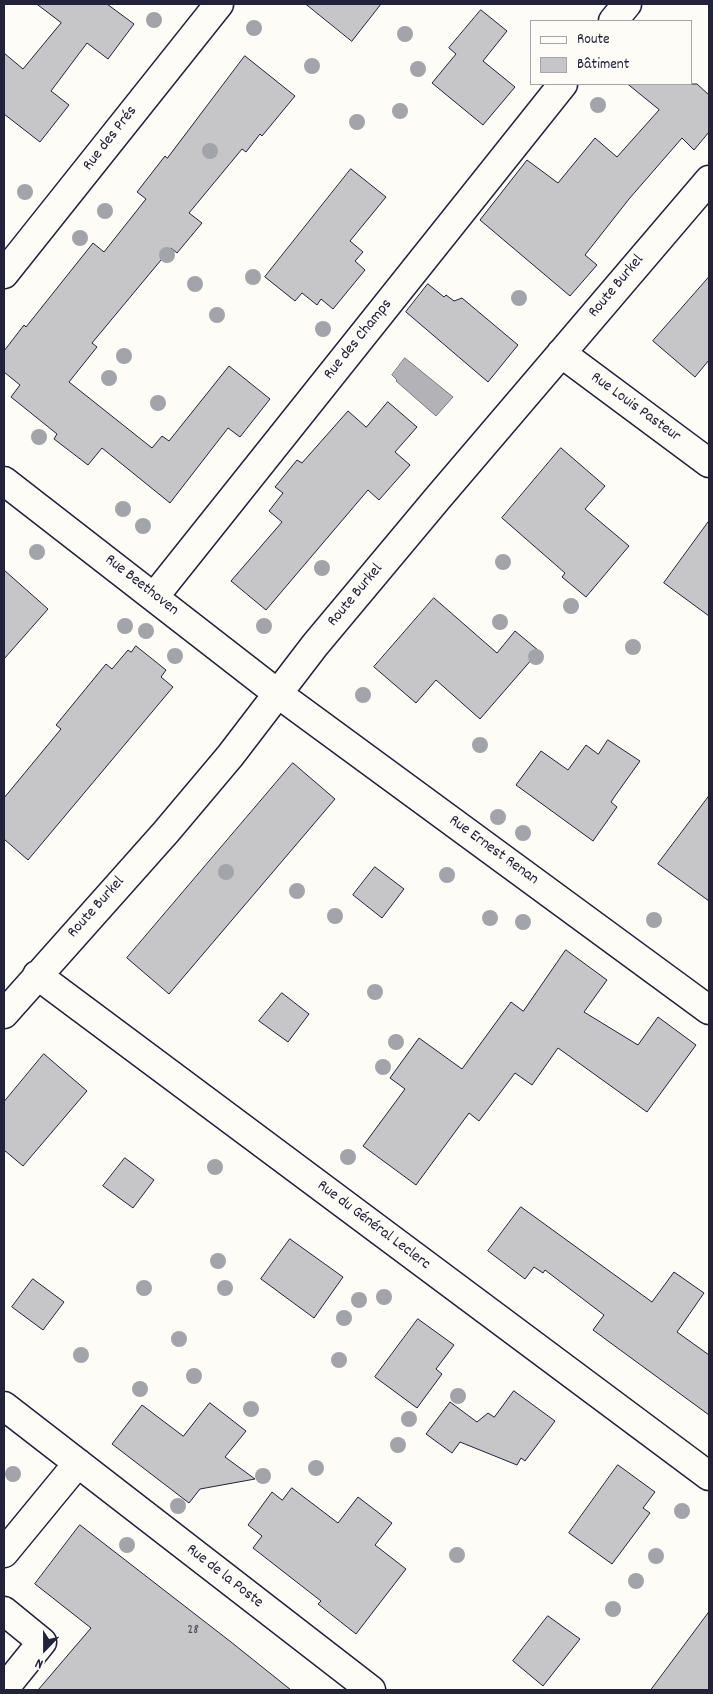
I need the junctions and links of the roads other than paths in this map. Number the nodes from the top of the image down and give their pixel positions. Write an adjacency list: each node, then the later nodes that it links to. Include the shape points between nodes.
1 (219, 4): 6 (street, Rue des Prés)
2 (627, 4): 3 (street)
3 (614, 20)
4 (562, 85): 10 (street, Rue des Champs)
5 (709, 180): 7 (street, Route Burkel)
6 (4, 274)
7 (561, 353): 8 (street, Rue Louis Pasteur); 11 (street, Route Burkel)
8 (709, 463)
9 (4, 481): 10 (street, Rue Beethoven)
10 (154, 597): 11 (street, Rue Beethoven)
11 (277, 692): 12 (street, Route Burkel, via 230,756 173,824); 13 (street, Rue Ernest Renan)
12 (37, 976): 14 (street, Route Burkel); 17 (street, Rue du Général Leclerc)
13 (709, 1010)
14 (4, 1014)
15 (4, 1406): 16 (street, Rue de la Poste)
16 (78, 1463): 18 (street); 21 (street, Rue de la Poste)
17 (709, 1476)
18 (4, 1553)
19 (4, 1611): 20 (street, via 42,1642)
20 (4, 1689)
21 (371, 1690)

